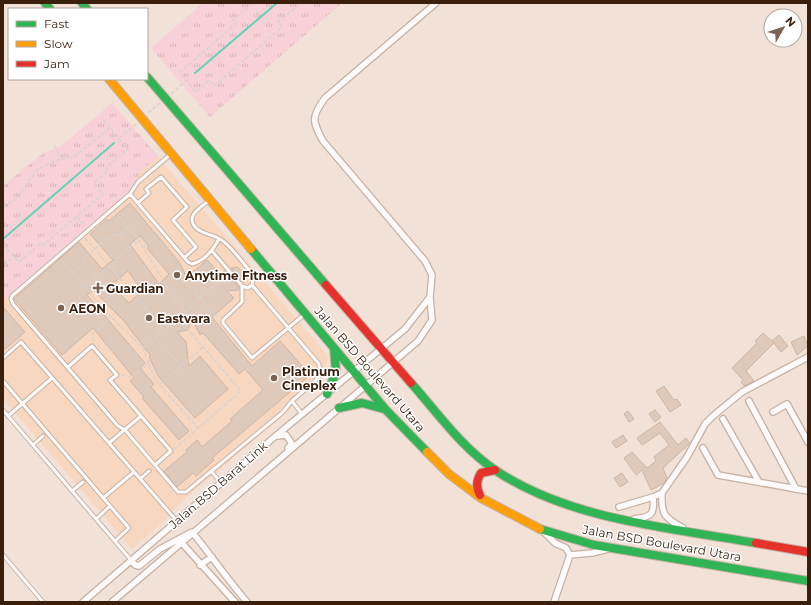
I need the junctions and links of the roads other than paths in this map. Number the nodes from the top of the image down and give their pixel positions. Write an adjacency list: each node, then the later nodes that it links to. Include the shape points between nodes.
1 (436, 3): 13 (street, Jalan BSD Barat Link, via 325,98 317,110 314,125 323,141 425,261 432,276)
2 (148, 78): 17 (main road, Jalan BSD Boulevard Utara)
3 (110, 80): 4 (main road, Jalan BSD Boulevard Utara)
4 (172, 153): 5 (lane, via 138,182); 6 (main road, Jalan BSD Boulevard Utara)
5 (130, 194): 7 (lane); 21 (lane, via 12,296 13,304)
6 (211, 199): 8 (lane, via 193,214 192,219 199,231); 14 (main road, Jalan BSD Boulevard Utara)
7 (138, 203): 10 (lane); 10 (lane, via 150,193 146,190 161,177 187,207 172,220 196,247)
8 (219, 239): 9 (lane); 11 (lane, via 254,276)
9 (212, 251): 10 (lane, via 198,263 192,264); 12 (lane)
10 (184, 257)
11 (252, 285): 12 (lane, via 248,288); 15 (lane)
12 (242, 286): 15 (lane, via 242,302 223,320 223,323 252,358)
13 (430, 297): 17 (street, Jalan BSD Barat Link, via 405,329); 20 (street, Jalan BSD Barat Link, via 432,320 418,341)
14 (306, 313): 15 (lane); 16 (main road, Jalan BSD Boulevard Utara)
15 (289, 328): 27 (lane, via 321,369 316,381)
16 (334, 346): 22 (main road, Jalan BSD Boulevard Utara); 26 (main road, via 337,364 335,381)
17 (381, 349): 20 (main road, Jalan BSD Boulevard Utara); 22 (street, Jalan BSD Barat Link)
18 (808, 357): 58 (street, via 742,392 714,415 705,424 687,457)
19 (3, 358): 23 (lane, via 21,342)
20 (393, 363): 25 (street, Jalan BSD Barat Link); 47 (main road, Jalan BSD Boulevard Utara, via 472,451)
21 (68, 367): 36 (lane, via 92,346 117,375 110,380); 38 (lane, via 118,426)
22 (355, 371): 25 (main road, Jalan BSD Boulevard Utara); 26 (street, Jalan BSD Barat Link)
23 (52, 378): 29 (lane); 42 (lane)
24 (3, 381): 29 (lane)
25 (367, 386): 30 (street, Jalan BSD Barat Link); 32 (main road, Jalan BSD Boulevard Utara)
26 (327, 394): 34 (street, Jalan BSD Barat Link)
27 (292, 401): 34 (lane); 49 (lane)
28 (749, 401): 55 (street)
29 (22, 404): 35 (lane); 60 (lane)
30 (339, 408): 32 (main road, via 357,402 370,403); 45 (street, Jalan BSD Barat Link)
31 (3, 410): 35 (lane)
32 (386, 410): 61 (main road, Jalan BSD Boulevard Utara, via 449,474)
33 (773, 412): 41 (street, via 787,404)
34 (302, 414): 40 (street, Jalan BSD Barat Link)
35 (8, 416): 43 (lane)
36 (141, 416): 38 (lane); 46 (lane, via 171,451)
37 (723, 419): 53 (street)
38 (125, 430): 42 (lane); 46 (lane)
39 (43, 436): 43 (lane)
40 (272, 439): 45 (street, via 281,434 289,438 292,444); 54 (street, Jalan BSD Barat Link)
41 (808, 442)
42 (109, 443): 50 (lane)
43 (32, 445): 56 (lane)
44 (703, 448): 53 (street, via 718,475)
45 (285, 454): 69 (street, Jalan BSD Barat Link)
46 (155, 465): 49 (lane, via 181,493 186,492)
47 (495, 470): 61 (main road, via 481,473 476,481 475,487); 66 (main road, Jalan BSD Boulevard Utara, via 554,500)
48 (150, 471): 51 (lane)
49 (211, 471): 54 (lane)
50 (134, 472): 51 (lane); 60 (lane)
51 (140, 479): 65 (lane)
52 (83, 482): 56 (lane)
53 (759, 482): 55 (street)
54 (221, 483): 65 (street, Jalan BSD Barat Link)
55 (796, 489): 57 (street)
56 (72, 491): 64 (lane)
57 (808, 491)
58 (662, 493): 59 (street); 68 (street, via 664,515)
59 (653, 497): 63 (street); 66 (street, via 654,508 651,515)
60 (103, 498): 62 (lane)
61 (481, 498): 67 (main road, Jalan BSD Boulevard Utara)
62 (110, 506): 64 (lane); 70 (lane, via 129,528)
63 (619, 507)
64 (96, 519): 70 (lane)
65 (176, 520): 77 (street, Jalan BSD Barat Link)
66 (626, 520): 68 (main road, Jalan BSD Boulevard Utara)
67 (541, 529): 72 (main road, Jalan BSD Boulevard Utara); 74 (street, via 555,543 566,548)
68 (687, 531): 73 (main road, Jalan BSD Boulevard Utara)
69 (192, 532): 71 (street, Jalan BSD Barat Link); 76 (street); 77 (street, via 160,549 139,566)
70 (115, 541): 77 (lane)
71 (181, 542): 78 (street); 82 (street, Jalan BSD Barat Link)
72 (611, 548): 74 (street); 79 (main road, Jalan BSD Boulevard Utara)
73 (808, 552)
74 (570, 555): 85 (street)
75 (3, 556): 80 (lane)
76 (212, 557): 78 (street); 84 (street, via 223,575)
77 (131, 560): 81 (street, Jalan BSD Barat Link)
78 (200, 566): 83 (street)
79 (808, 581)
80 (43, 602)
81 (83, 602)
82 (112, 602)
83 (235, 602)
84 (247, 602)
85 (554, 602)

